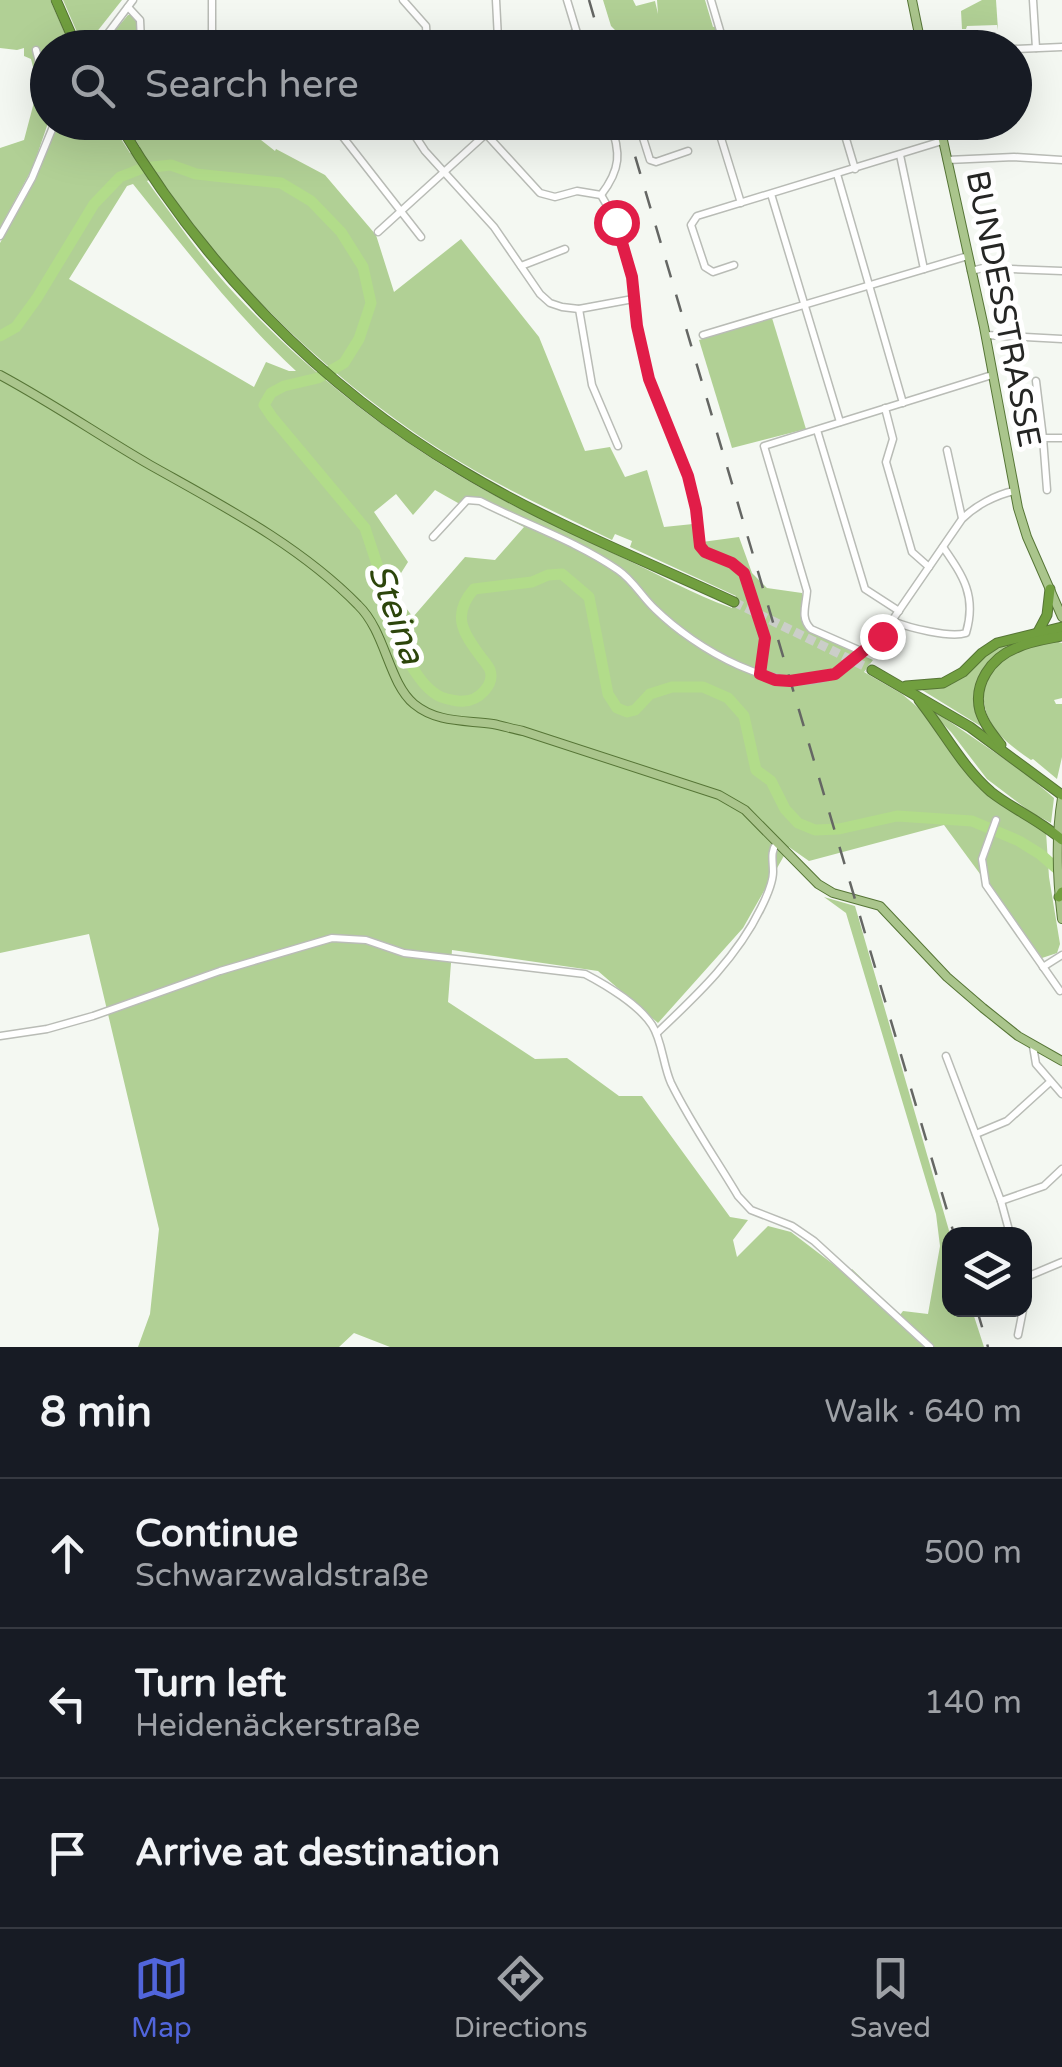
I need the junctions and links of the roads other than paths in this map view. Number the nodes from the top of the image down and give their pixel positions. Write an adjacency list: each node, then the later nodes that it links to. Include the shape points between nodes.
1 (56, 0): 10 (highway)
2 (212, 0): 13 (street)
3 (403, 0): 14 (street)
4 (496, 0): 15 (street)
5 (567, 0): 16 (street)
6 (711, 0): 17 (street)
7 (912, 0): 18 (main road)
8 (1032, 0): 21 (street)
9 (130, 3): 11 (street); 12 (street)
10 (69, 30)
11 (110, 30)
12 (140, 30)
13 (212, 30)
14 (426, 30)
15 (498, 30)
16 (578, 30)
17 (720, 30)
18 (919, 30)
19 (1062, 47): 21 (street)
20 (1032, 48): 21 (street)
21 (1036, 48)
22 (48, 140): 45 (street)
23 (128, 140): 79 (highway, via 237,287 382,418 501,493)
24 (345, 140): 43 (street)
25 (417, 140): 38 (street)
26 (480, 140): 38 (street)
27 (492, 140): 41 (street, via 540,192)
28 (614, 140): 41 (street, via 615,178)
29 (644, 140): 33 (street, via 656,162)
30 (721, 140): 42 (street)
31 (846, 140): 37 (street)
32 (942, 141): 34 (street); 35 (main road, BUNDESSTRASSE)
33 (688, 152)
34 (900, 155): 37 (street); 51 (street)
35 (947, 160): 36 (street); 48 (main road, BUNDESSTRASSE)
36 (1062, 160)
37 (855, 168): 39 (street)
38 (444, 173): 43 (street); 50 (street)
39 (837, 174): 40 (street); 54 (street)
40 (770, 194): 42 (street); 56 (street)
41 (602, 195): 55 (street, via 626,253)
42 (740, 203): 49 (street, via 697,216 692,225 705,267 713,272)
43 (401, 212): 44 (street); 46 (street)
44 (378, 232)
45 (0, 236)
46 (421, 237)
47 (565, 248): 50 (street)
48 (968, 256): 51 (street); 52 (main road, BUNDESSTRASSE)
49 (734, 265)
50 (521, 266): 57 (street, via 550,303)
51 (924, 269): 54 (street)
52 (971, 271): 53 (street); 59 (main road, BUNDESSTRASSE)
53 (1062, 271)
54 (869, 286): 56 (street); 64 (street)
55 (633, 299): 57 (street); 88 (street, via 649,379 688,476 700,546 744,573 765,638)
56 (804, 305): 58 (street); 66 (street)
57 (579, 309): 70 (street, via 592,385)
58 (703, 335)
59 (986, 335): 60 (street); 62 (main road, BUNDESSTRASSE)
60 (1062, 339)
61 (0, 375): 95 (main road, via 229,508 308,562 369,617 402,691 431,715 523,731 720,795)
62 (992, 375): 64 (street); 73 (main road, BUNDESSTRASSE)
63 (1036, 382): 68 (street)
64 (903, 403): 65 (street)
65 (885, 408): 66 (street); 77 (street, via 893,439 886,462 912,552)
66 (840, 422): 67 (street)
67 (816, 430): 80 (street, via 865,589); 86 (street, via 764,446 807,591 806,623)
68 (1043, 438): 69 (street); 72 (street)
69 (1062, 438)
70 (618, 446)
71 (947, 450): 74 (street)
72 (1047, 490)
73 (1014, 491): 74 (street); 78 (main road, BUNDESSTRASSE)
74 (962, 519): 76 (street)
75 (433, 537): 88 (street, via 467,500 480,501 622,572 679,631)
76 (943, 547): 77 (street); 82 (street, via 968,585 966,633)
77 (928, 567): 80 (street)
78 (1050, 589): 81 (main road, BUNDESSTRASSE); 84 (highway)
79 (734, 602)
80 (899, 611): 82 (street)
81 (1062, 617)
82 (893, 621): 86 (street, via 878,642)
83 (1062, 627): 84 (highway)
84 (1038, 632): 89 (highway, via 996,643 943,683)
85 (1062, 636): 91 (highway, via 1006,652 983,677 980,710)
86 (860, 651): 88 (street, via 824,677 790,681)
87 (872, 670): 89 (highway)
88 (760, 674)
89 (902, 686): 90 (highway)
90 (915, 694): 91 (highway); 94 (highway, via 979,780)
91 (1005, 752): 92 (highway)
92 (1062, 796): 94 (main road)
93 (996, 820): 99 (street, via 982,860 986,885)
94 (1059, 837): 96 (main road)
95 (778, 842): 101 (street, via 762,907 742,941); 103 (main road, via 818,884 880,906 962,991)
96 (1060, 892): 97 (main road)
97 (1062, 919)
98 (1062, 955): 99 (street)
99 (1043, 967): 100 (street)
100 (1060, 990)
101 (657, 1034): 102 (street, via 607,985 585,974 332,938 78,1021); 116 (street, via 671,1082 738,1196 814,1241)
102 (0, 1036)
103 (1033, 1046): 105 (main road); 106 (street)
104 (946, 1056): 108 (street)
105 (1062, 1061)
106 (1050, 1082): 107 (street); 108 (street, via 1007,1121)
107 (1062, 1094)
108 (976, 1134): 110 (street)
109 (1062, 1169): 110 (street, via 1044,1186)
110 (1001, 1201): 111 (street)
111 (1008, 1227)
112 (1062, 1262): 113 (street)
113 (1032, 1275)
114 (1022, 1317): 115 (street)
115 (1018, 1336)
116 (930, 1347)

